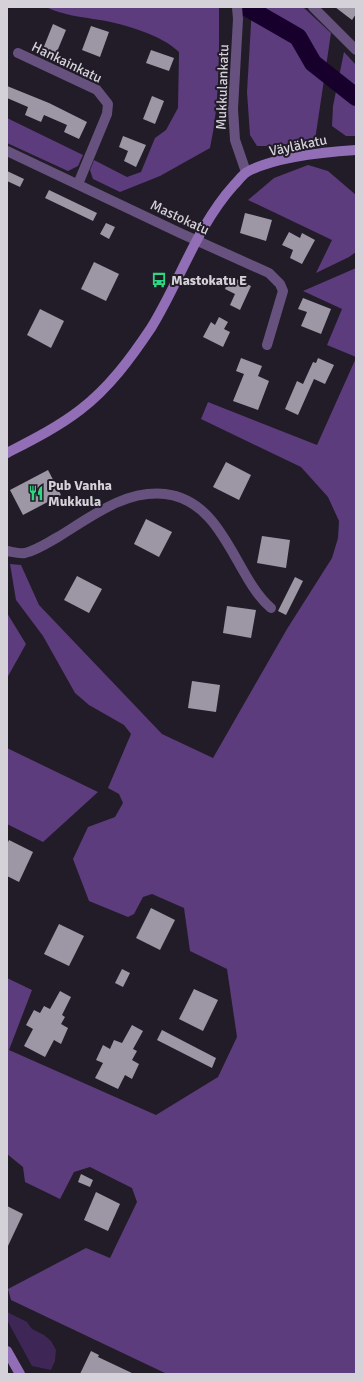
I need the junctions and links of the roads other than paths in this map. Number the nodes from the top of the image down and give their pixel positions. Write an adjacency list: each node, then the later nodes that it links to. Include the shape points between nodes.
1 (237, 7): 7 (street, Mukkulankatu, via 233,109 235,140)
2 (313, 7): 3 (street)
3 (356, 50)
4 (18, 53): 8 (street, Hankainkatu, via 97,90 108,104 107,114)
5 (356, 150): 7 (street, Väyläkatu, via 314,154)
6 (7, 151): 8 (street, Mastokatu)
7 (246, 172): 9 (street, via 220,200)
8 (78, 184): 9 (street, Mastokatu)
9 (196, 240): 10 (street, Mastokatu, via 269,273 280,284 283,291); 11 (street, via 151,327 130,358 103,390 52,429)
10 (267, 344)
11 (7, 453)
12 (7, 551): 13 (street, via 24,553 39,548 114,503 134,495 174,495 203,513 225,538 262,600)
13 (271, 608)
14 (7, 1351): 15 (street)
15 (20, 1374)

